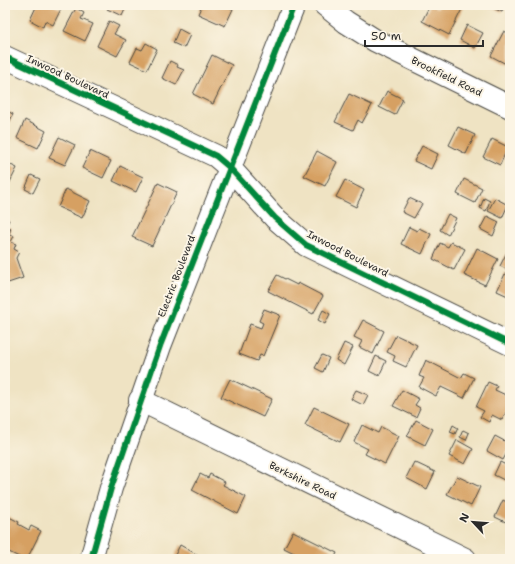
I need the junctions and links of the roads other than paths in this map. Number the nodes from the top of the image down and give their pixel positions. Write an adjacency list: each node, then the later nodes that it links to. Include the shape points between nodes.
1 (294, 5): 5 (street, Electric Boulevard)
2 (325, 5): 4 (street, Brookfield Road, via 376,41)
3 (5, 57): 5 (street, Inwood Boulevard, via 216,156)
4 (510, 107)
5 (229, 167): 6 (street, Inwood Boulevard, via 275,218 306,245); 7 (street, Electric Boulevard)
6 (510, 344)
7 (140, 400): 8 (street, Electric Boulevard); 9 (street, Berkshire Road)
8 (91, 559)
9 (465, 559)

